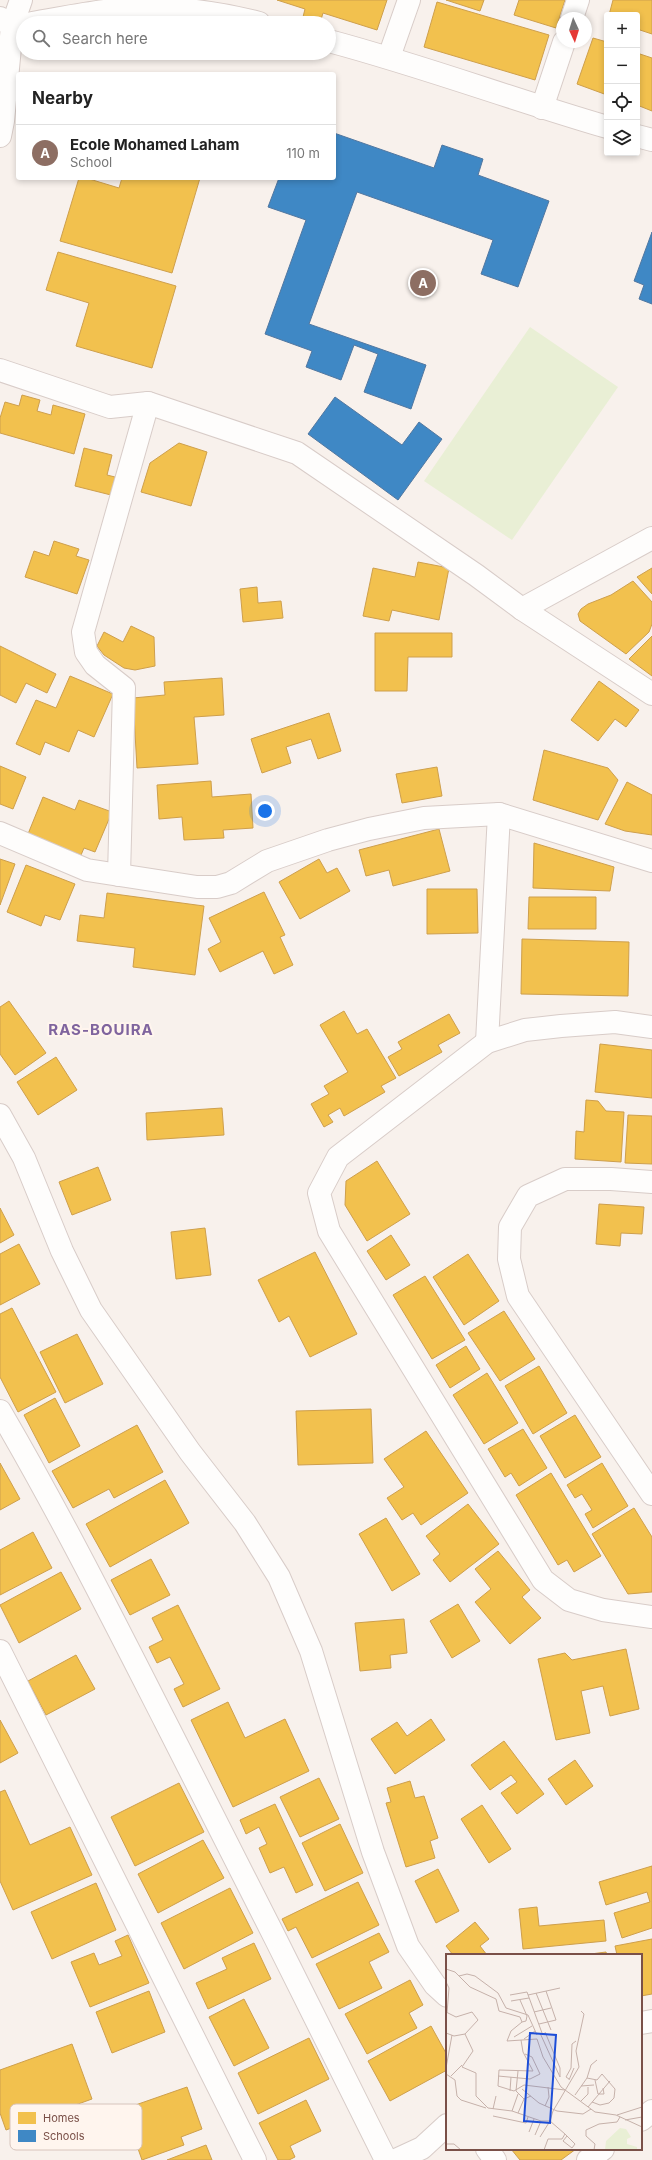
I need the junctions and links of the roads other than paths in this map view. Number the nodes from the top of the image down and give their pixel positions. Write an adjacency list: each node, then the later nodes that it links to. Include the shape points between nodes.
1 (20, 0): 6 (street)
2 (409, 0): 12 (street)
3 (578, 0): 5 (street)
4 (235, 8): 7 (street, via 106,11); 8 (street)
5 (574, 12)
6 (18, 16)
7 (69, 16)
8 (248, 16)
9 (16, 30): 15 (street)
10 (336, 43): 12 (street)
11 (562, 48): 13 (street)
12 (389, 57): 13 (street)
13 (542, 108): 14 (street)
14 (604, 126)
15 (0, 136)
16 (640, 137): 17 (street)
17 (652, 140)
18 (0, 370): 19 (street, via 110,407)
19 (148, 403): 21 (street, via 297,453); 26 (street, via 83,632 86,652 95,665 124,688)
20 (652, 538): 21 (street)
21 (522, 609): 22 (street)
22 (652, 694)
23 (499, 814): 25 (street); 26 (street, via 424,818 369,829 267,861 231,883 217,887 197,887); 28 (street)
24 (0, 833): 26 (street, via 87,870)
25 (652, 862)
26 (119, 875)
27 (652, 1027): 28 (street, via 615,1022 561,1026 525,1030)
28 (487, 1042): 33 (street, via 338,1157 319,1193 329,1231 543,1580 569,1600 603,1610)
29 (0, 1115): 35 (street, via 24,1158 62,1251 91,1310 190,1452 245,1522 279,1577 311,1651 372,1852 408,1946 435,1986)
30 (652, 1182): 32 (street, via 565,1179 528,1196 510,1227 508,1258 518,1296)
31 (0, 1410): 44 (street, via 46,1490 267,1921)
32 (652, 1494)
33 (652, 1617)
34 (0, 1651): 43 (street)
35 (446, 1995)
36 (652, 2021): 37 (street)
37 (642, 2023)
38 (652, 2111): 39 (street)
39 (642, 2119)
40 (446, 2126): 45 (street, via 422,2148)
41 (488, 2150): 46 (street)
42 (602, 2150): 47 (street)
43 (255, 2160)
44 (386, 2160)
45 (396, 2160)
46 (495, 2160)
47 (588, 2160)

